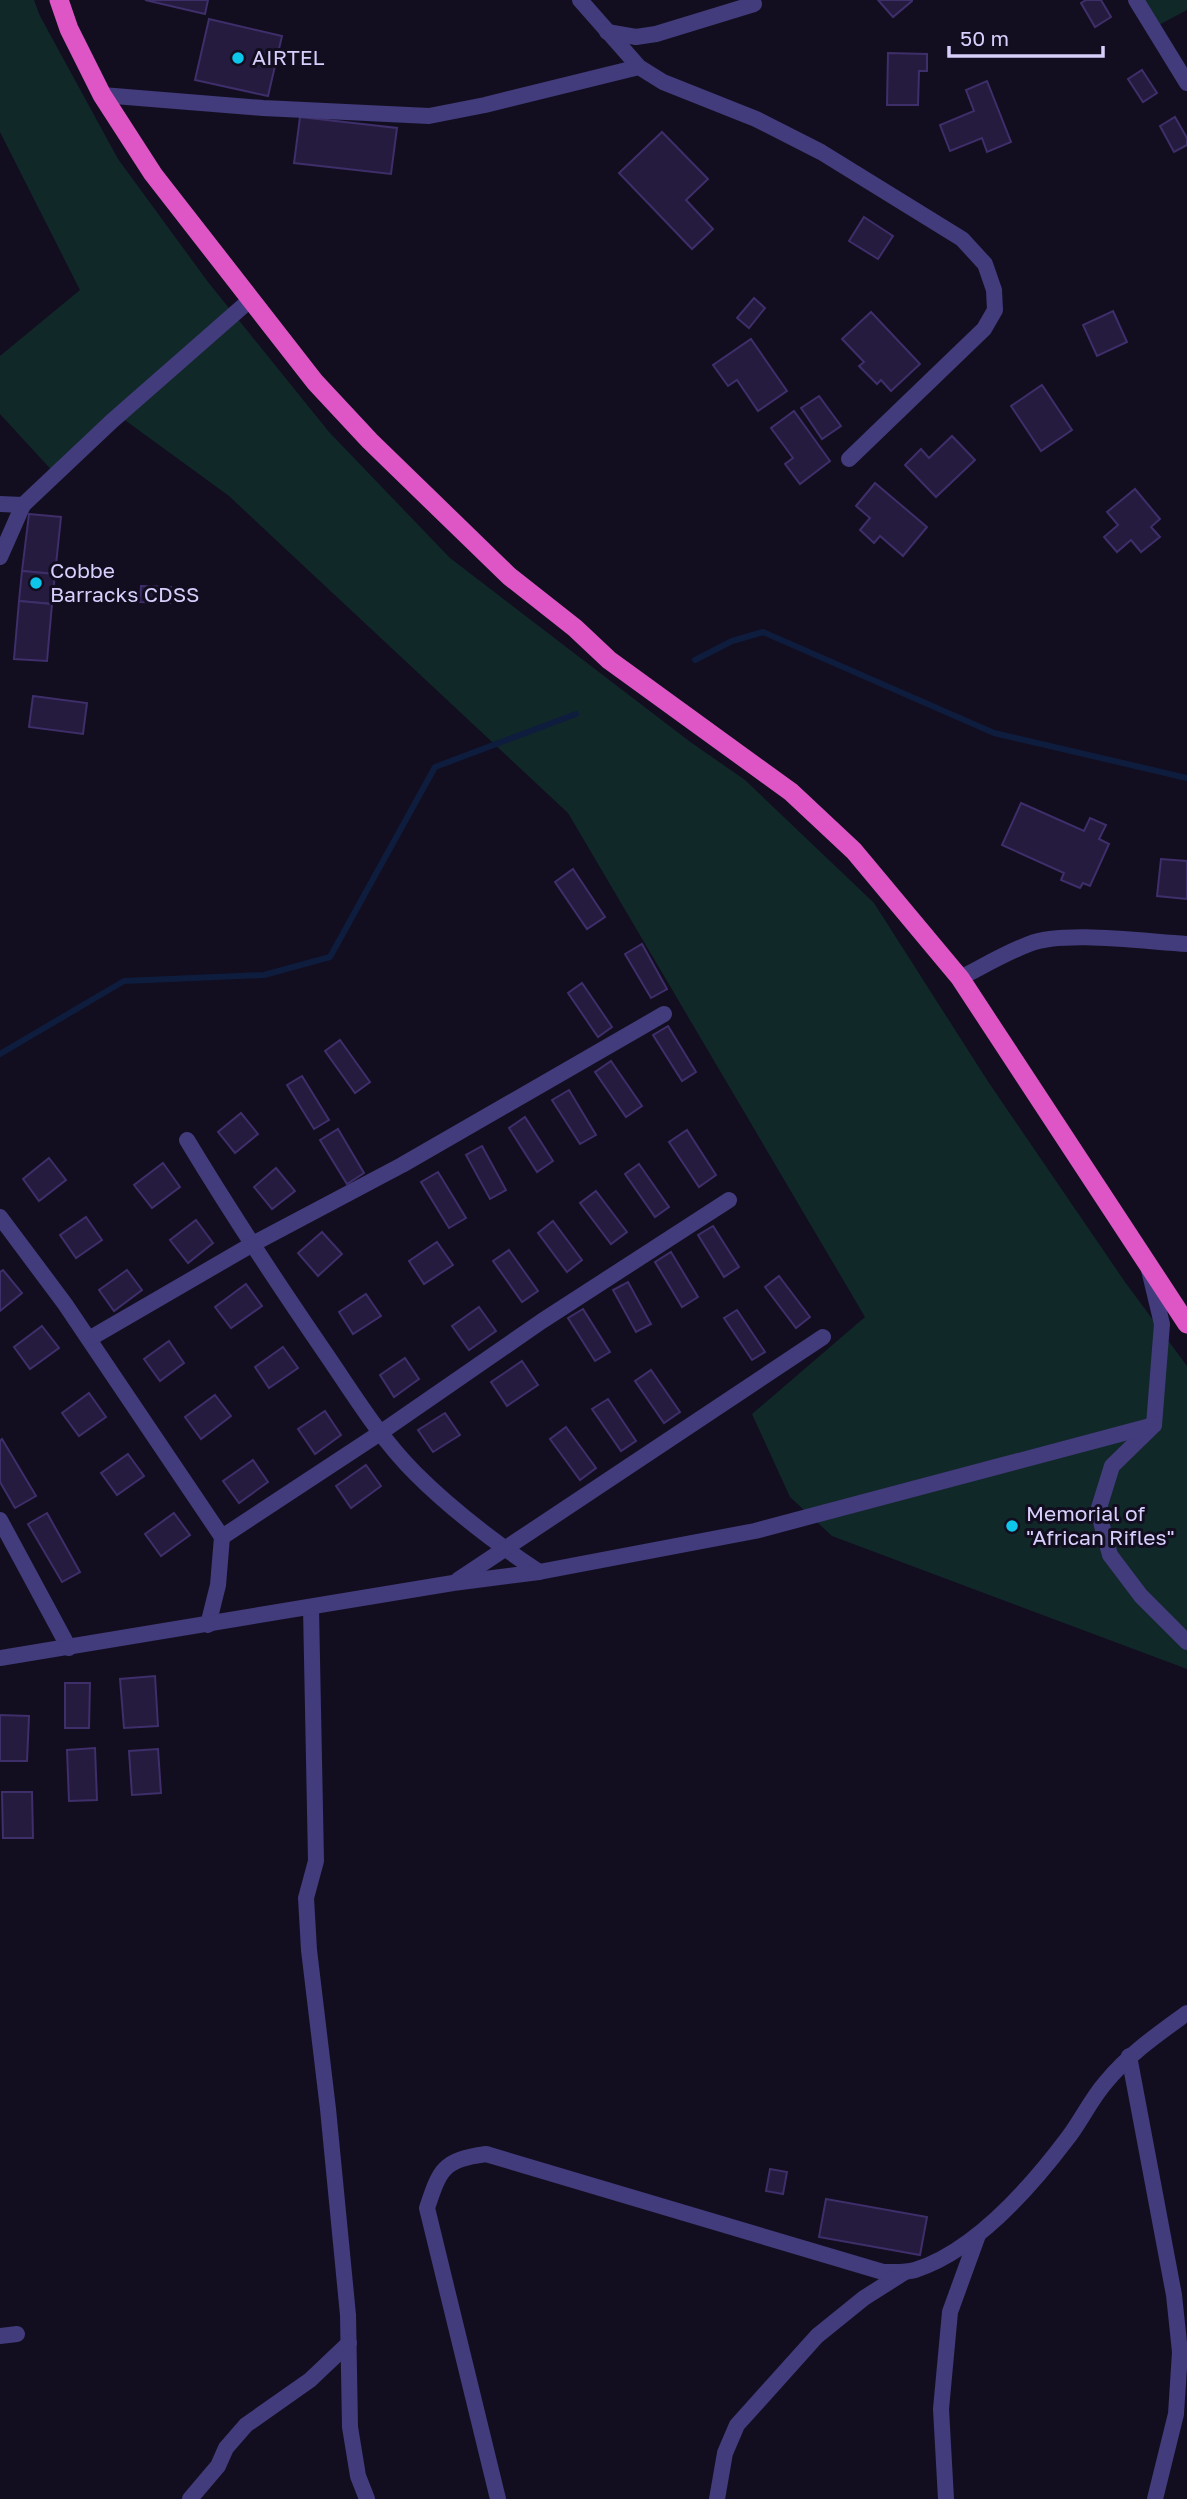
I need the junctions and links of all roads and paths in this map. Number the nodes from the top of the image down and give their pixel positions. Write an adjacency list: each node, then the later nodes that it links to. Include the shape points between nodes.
1 (60, 0): 9 (highway)
2 (580, 0): 5 (street)
3 (1136, 0): 8 (street)
4 (754, 4): 6 (street)
5 (607, 32): 6 (street); 7 (street)
6 (648, 35): 7 (street)
7 (636, 63): 9 (street, via 429,116); 11 (street, via 663,82 756,119 821,152 939,223 985,264 995,310 984,329)
8 (1187, 83)
9 (102, 95): 10 (highway, via 153,174)
10 (250, 300): 13 (street); 16 (highway, via 315,382 370,441 509,576 609,660 822,819)
11 (849, 459)
12 (0, 504): 13 (street)
13 (23, 505): 14 (street)
14 (0, 557)
15 (1187, 944): 16 (street, via 1046,940 1030,943)
16 (960, 978): 22 (highway)
17 (664, 1014): 21 (street, via 402,1165)
18 (187, 1140): 21 (street)
19 (729, 1200): 27 (street)
20 (0, 1217): 25 (street)
21 (251, 1245): 25 (street); 27 (street)
22 (1148, 1268): 23 (highway); 26 (street, via 1162,1324)
23 (1187, 1324)
24 (823, 1337): 30 (street)
25 (89, 1339): 29 (street)
26 (1154, 1425): 31 (street, via 755,1531); 35 (street, via 1112,1466 1098,1511 1110,1555)
27 (380, 1433): 29 (street); 30 (street, via 458,1514)
28 (0, 1520): 36 (street)
29 (222, 1537): 34 (street, via 218,1585)
30 (504, 1549): 31 (street); 32 (street)
31 (539, 1572): 32 (street)
32 (453, 1583): 33 (street)
33 (311, 1608): 34 (street); 42 (street, via 316,1861 306,1898)
34 (208, 1625): 36 (street)
35 (1187, 1642)
36 (69, 1648): 37 (street)
37 (0, 1658)
38 (1187, 2012): 39 (street)
39 (1129, 2056): 40 (street, via 1105,2082 1067,2139); 48 (street, via 1174,2295 1180,2352 1176,2414)
40 (978, 2235): 41 (street, via 941,2258); 47 (street, via 950,2312 941,2409)
41 (905, 2272): 45 (street, via 883,2272 486,2154 445,2166 428,2208); 46 (street, via 817,2336 737,2426 725,2453)
42 (349, 2343): 43 (street, via 310,2379 246,2425); 44 (street, via 350,2427)
43 (190, 2499)
44 (367, 2499)
45 (498, 2499)
46 (717, 2499)
47 (946, 2499)
48 (1155, 2499)

